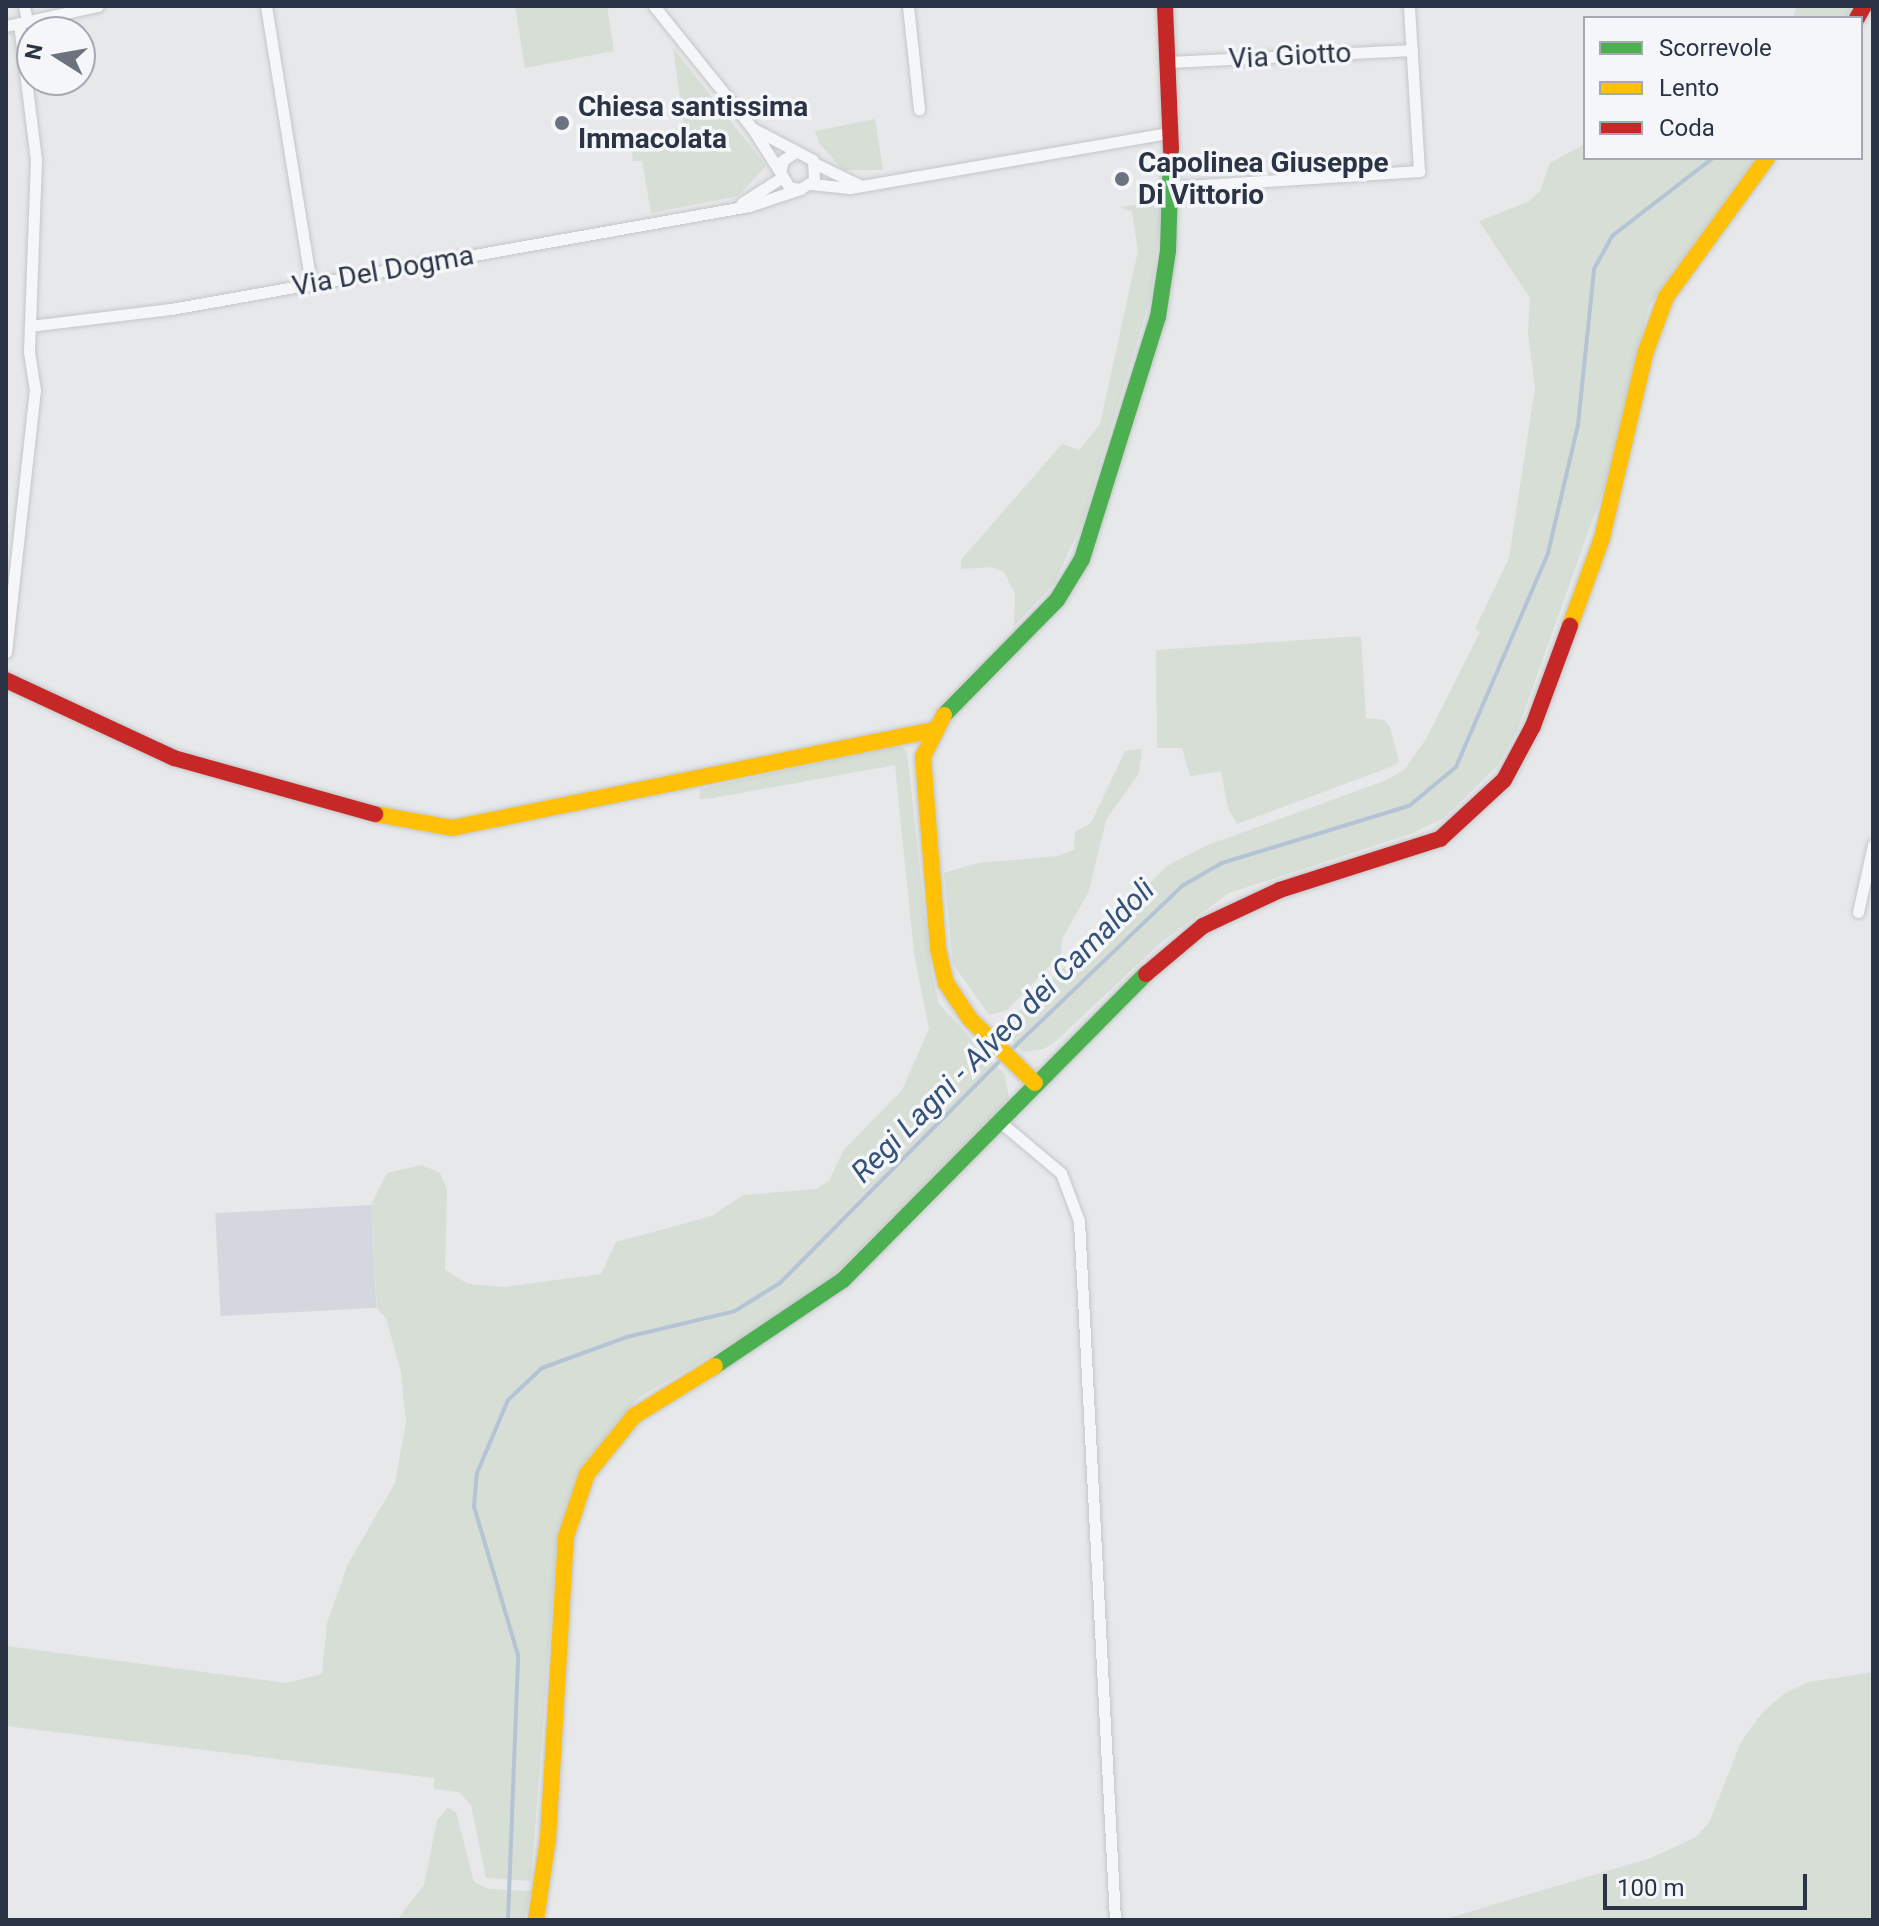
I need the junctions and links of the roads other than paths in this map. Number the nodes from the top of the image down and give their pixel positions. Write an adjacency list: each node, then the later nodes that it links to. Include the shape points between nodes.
1 (98, 6): 7 (street)
2 (266, 6): 22 (street)
3 (654, 6): 12 (street)
4 (908, 6): 11 (street)
5 (1165, 6): 9 (street)
6 (1409, 6): 8 (street)
7 (51, 16)
8 (1412, 50): 9 (street, Via Giotto); 20 (street, via 1419,171)
9 (1169, 62): 13 (street)
10 (29, 96): 23 (street, via 37,200)
11 (919, 109)
12 (752, 128): 14 (street); 17 (street)
13 (1170, 133): 19 (street); 20 (street)
14 (794, 153): 16 (street, via 804,153); 17 (street, via 783,160)
15 (1765, 160): 29 (street, via 1682,270 1662,305 1645,354 1602,538 1533,726 1504,780 1440,839 1269,894 1203,926)
16 (816, 164): 18 (street); 19 (street)
17 (781, 175): 18 (street); 21 (street)
18 (805, 186): 19 (street); 21 (street, Via Del Dogma, via 775,200)
19 (860, 186)
20 (1172, 187): 26 (street, via 1158,317 1082,559 1057,600 948,707)
21 (734, 207): 22 (street, Via Del Dogma)
22 (311, 284): 23 (street, Via Del Dogma, via 171,309)
23 (30, 326): 24 (street, via 34,425)
24 (6, 652)
25 (6, 680): 26 (street, via 174,758 377,815 452,828)
26 (932, 730): 29 (street, via 922,778 941,967 955,1000)
27 (1873, 845): 28 (street)
28 (1858, 912)
29 (1035, 1083): 30 (street)
30 (1002, 1123): 31 (street, via 843,1280 795,1317 634,1416 587,1474 566,1537 548,1839); 32 (street, via 1061,1173 1079,1221)
31 (537, 1915)
32 (1115, 1920)

